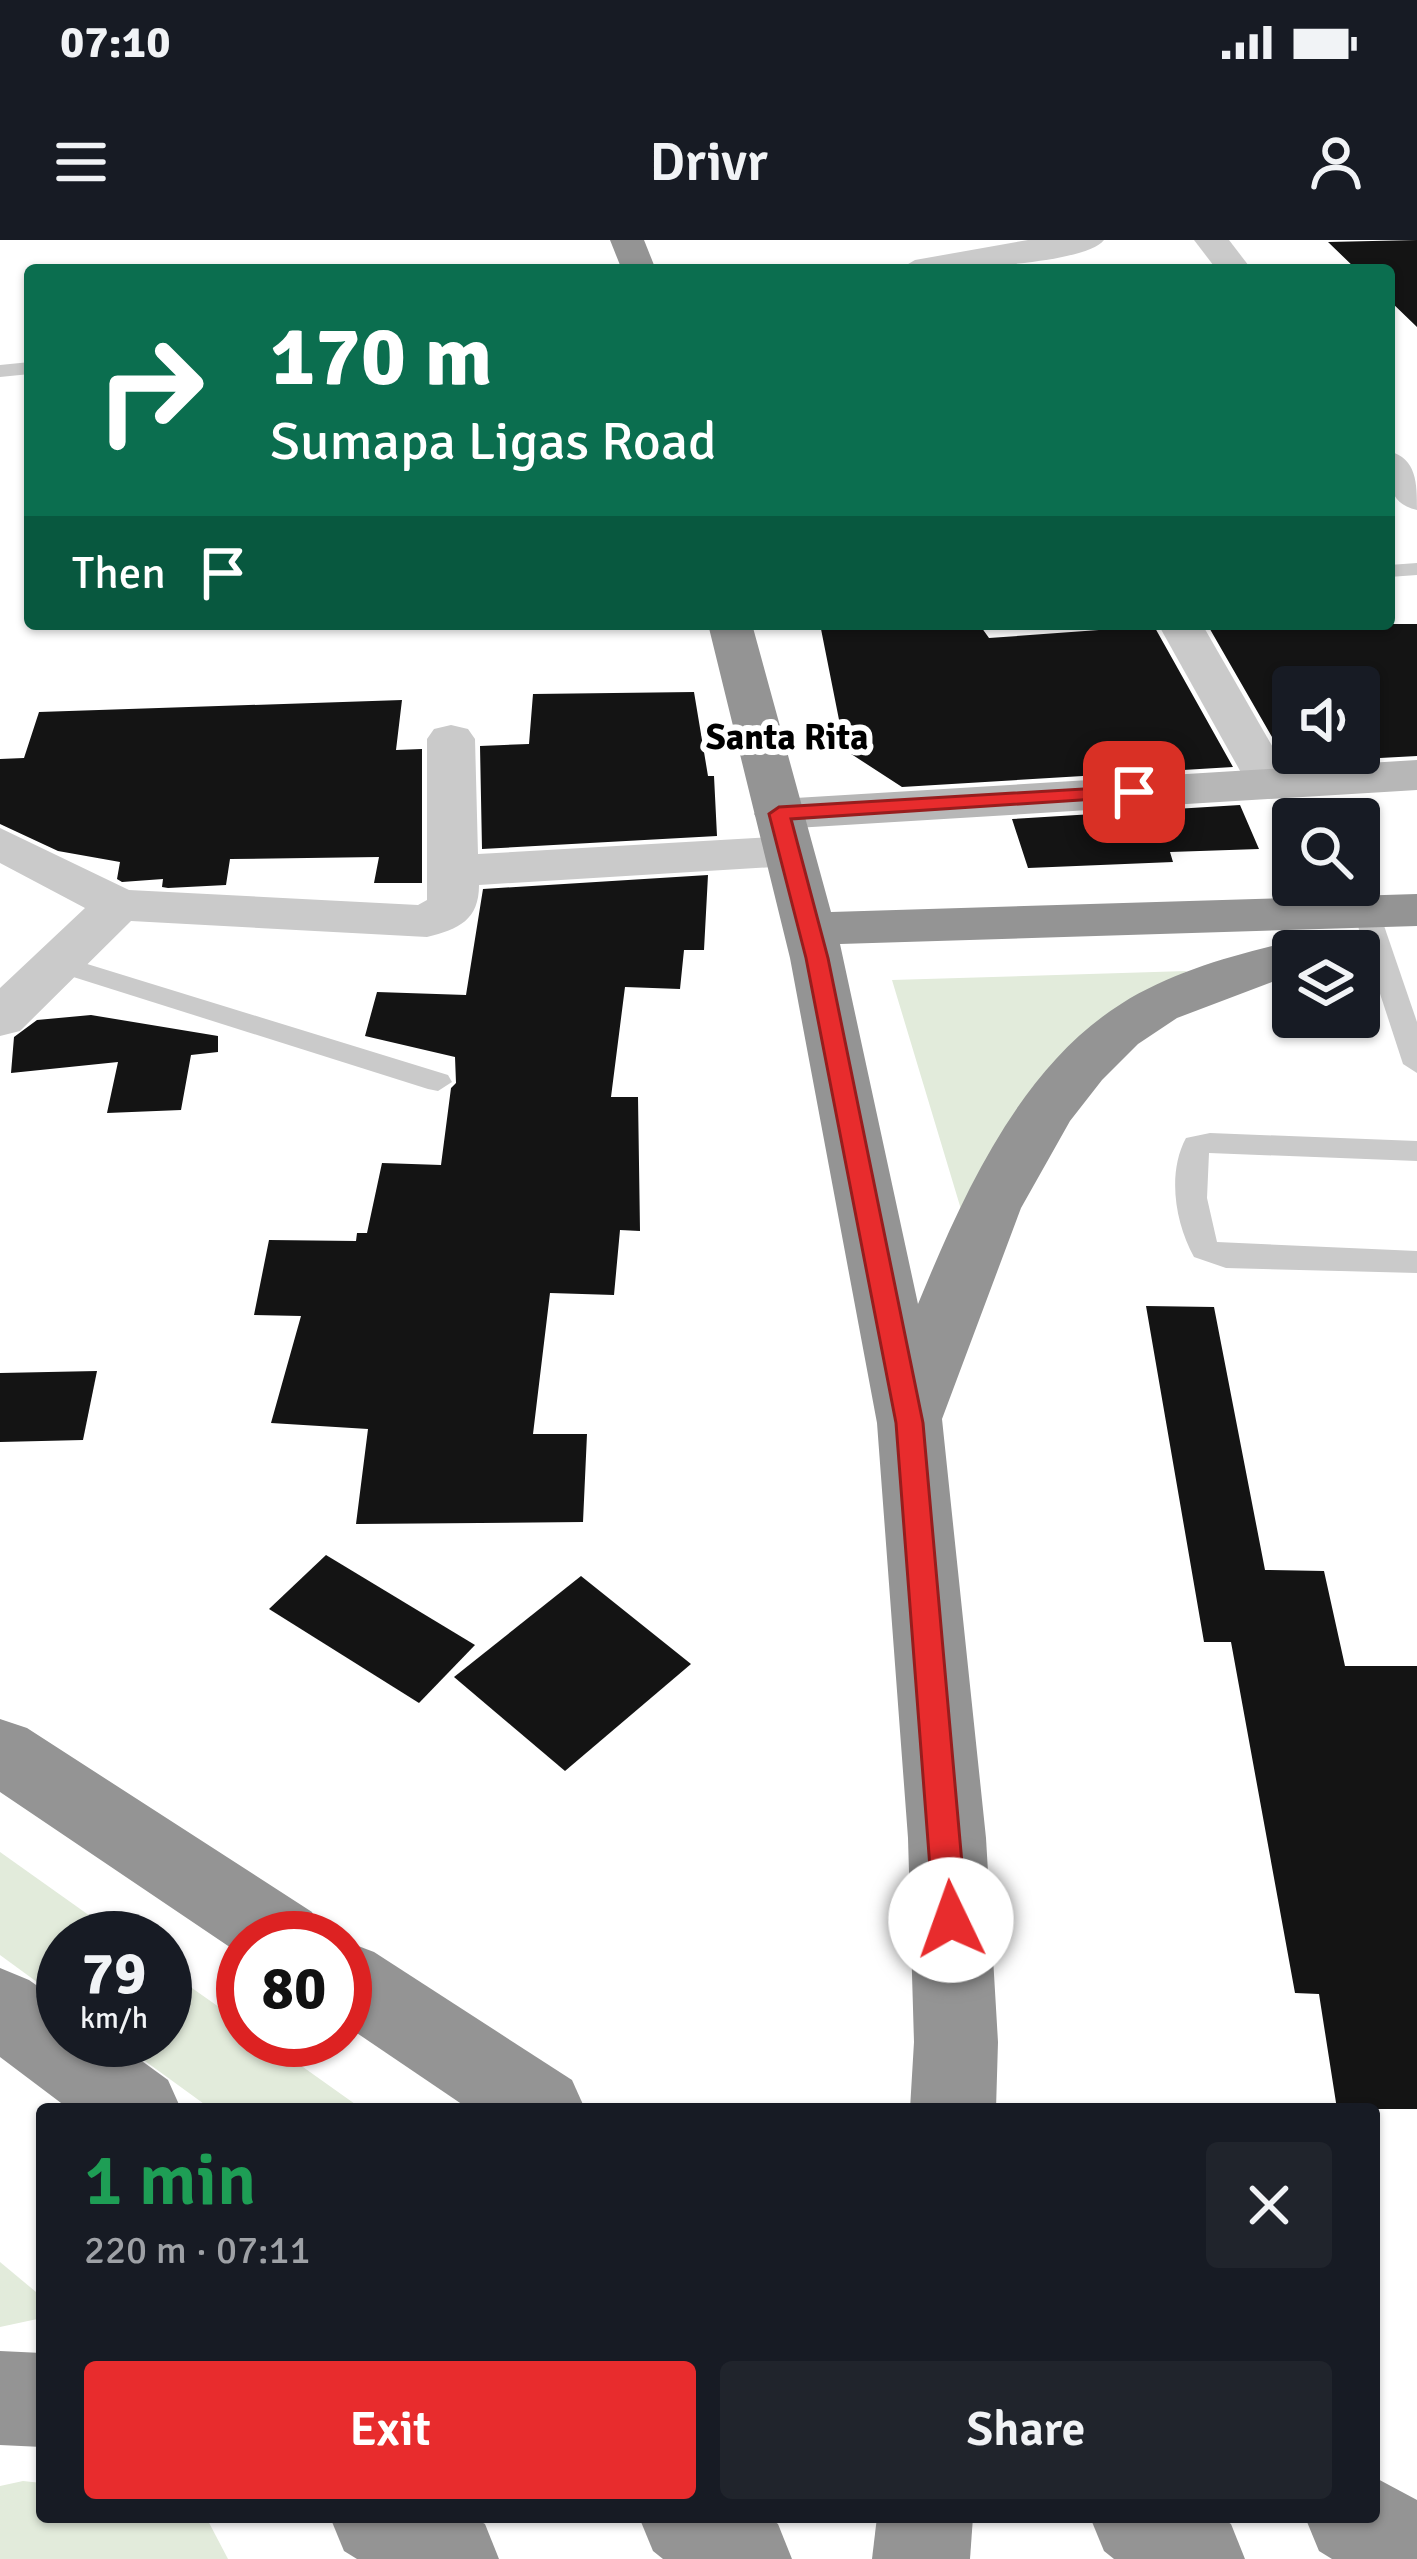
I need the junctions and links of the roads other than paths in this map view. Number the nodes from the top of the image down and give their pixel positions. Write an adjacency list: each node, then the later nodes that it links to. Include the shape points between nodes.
1 (1087, 240): 3 (street)
2 (1211, 240): 4 (street)
3 (975, 264)
4 (1230, 264)
5 (1395, 470): 6 (street)
6 (1417, 498)
7 (732, 630): 12 (highway)
8 (1183, 630): 11 (street)
9 (451, 739): 14 (street)
10 (1417, 775): 11 (main road)
11 (1270, 784): 12 (main road)
12 (784, 832): 14 (street); 17 (highway)
13 (0, 843): 15 (street)
14 (455, 871): 15 (street, via 453,907 427,921)
15 (118, 905): 20 (street)
16 (1381, 934): 17 (highway); 22 (lane)
17 (814, 944): 18 (highway); 26 (highway)
18 (1272, 954)
19 (1272, 961): 26 (highway, via 1194,986 1118,1032 1040,1118 942,1317)
20 (58, 963): 21 (street); 23 (lane)
21 (0, 1019)
22 (1417, 1064)
23 (437, 1082)
24 (1417, 1151): 25 (lane, via 1210,1143 1196,1145 1191,1161 1205,1249)
25 (1417, 1262)
26 (910, 1423): 31 (highway, via 947,1838)
27 (0, 1750): 28 (highway)
28 (242, 1911)
29 (372, 1997): 33 (highway)
30 (0, 2007): 32 (highway)
31 (955, 2076)
32 (130, 2103)
33 (533, 2103)
34 (0, 2398): 35 (highway)
35 (36, 2400)
36 (388, 2523): 42 (highway)
37 (695, 2523): 43 (highway)
38 (924, 2523): 44 (highway)
39 (1146, 2523): 45 (highway)
40 (1363, 2523): 41 (highway)
41 (1417, 2554)
42 (450, 2559)
43 (743, 2559)
44 (921, 2559)
45 (1196, 2559)

